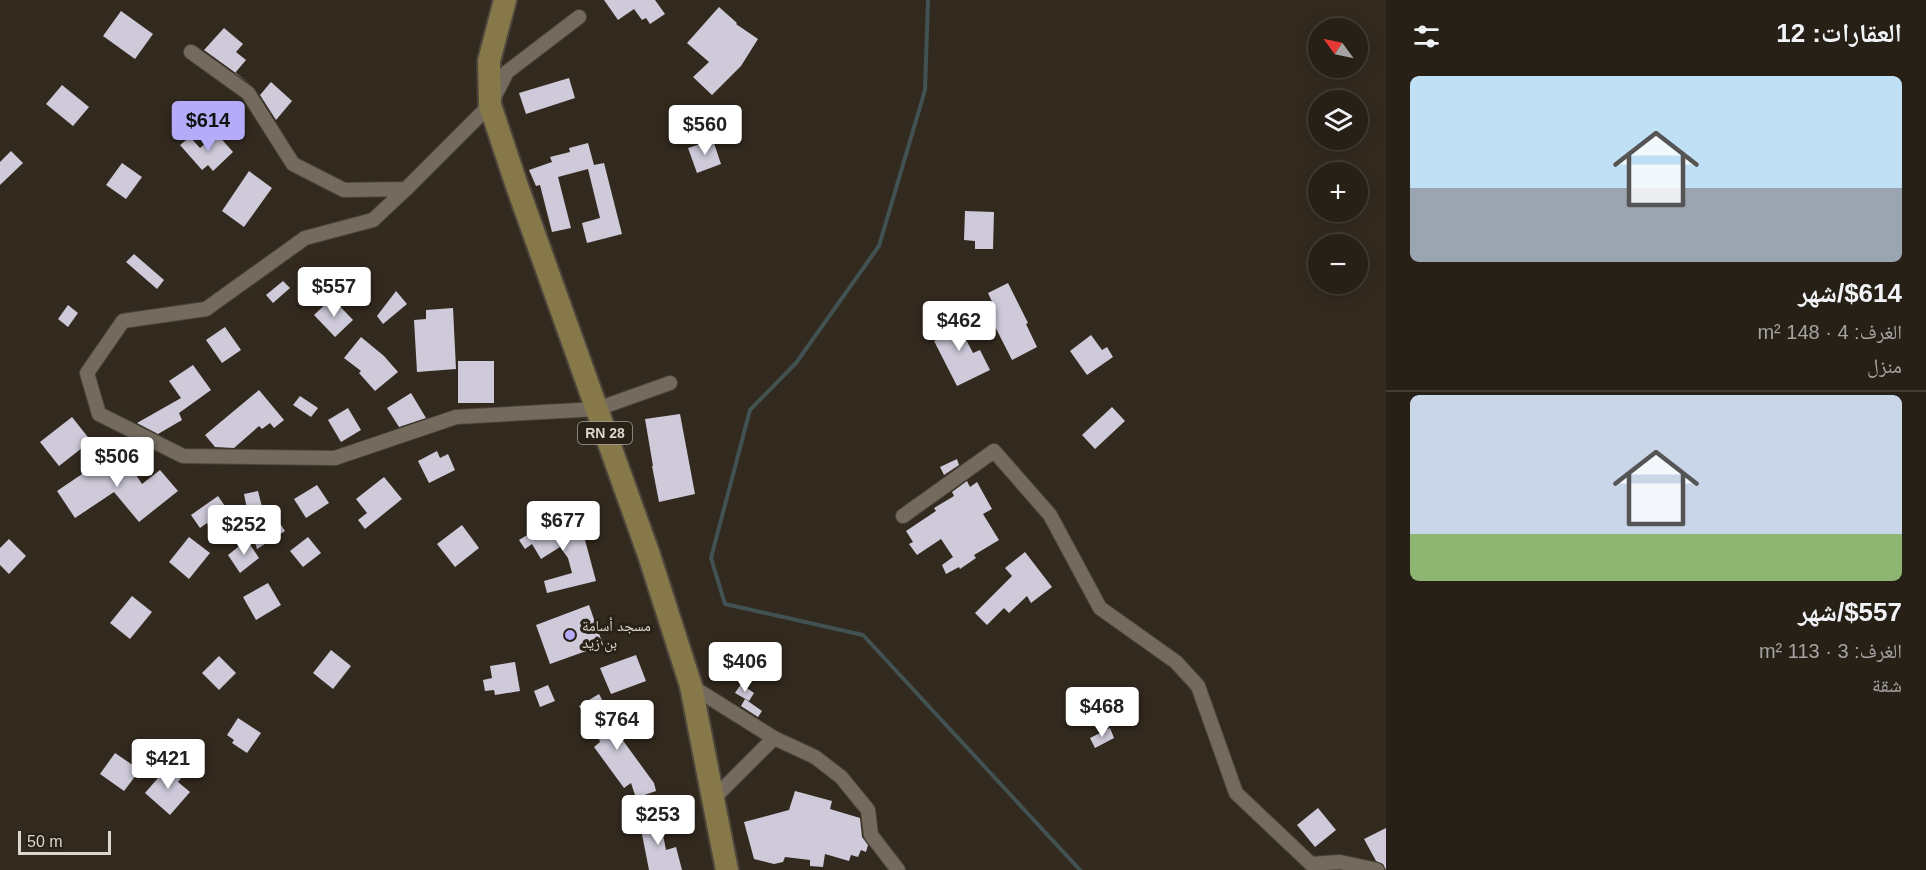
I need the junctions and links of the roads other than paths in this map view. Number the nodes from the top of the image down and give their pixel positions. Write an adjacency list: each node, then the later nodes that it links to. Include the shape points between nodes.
1 (505, 0): 4 (main road, RN 28, via 489,61)
2 (579, 16): 4 (street, via 507,72)
3 (191, 52): 5 (street, via 248,93 292,164 344,190)
4 (490, 105): 5 (street); 7 (main road, RN 28)
5 (406, 189): 7 (street, via 374,220 305,237 206,309 123,321 87,373 99,414 183,456 335,458 456,417)
6 (670, 383): 7 (street)
7 (597, 409): 9 (main road, RN 28)
8 (903, 516): 14 (street, via 994,451 1050,515 1100,608 1176,662 1198,686 1236,793 1311,864 1341,862)
9 (691, 686): 10 (street); 11 (main road, RN 28)
10 (774, 738): 11 (street); 13 (street, via 815,757 842,777 868,810 871,835)
11 (714, 798): 12 (main road, RN 28)
12 (727, 870)
13 (898, 870)
14 (1377, 870)

